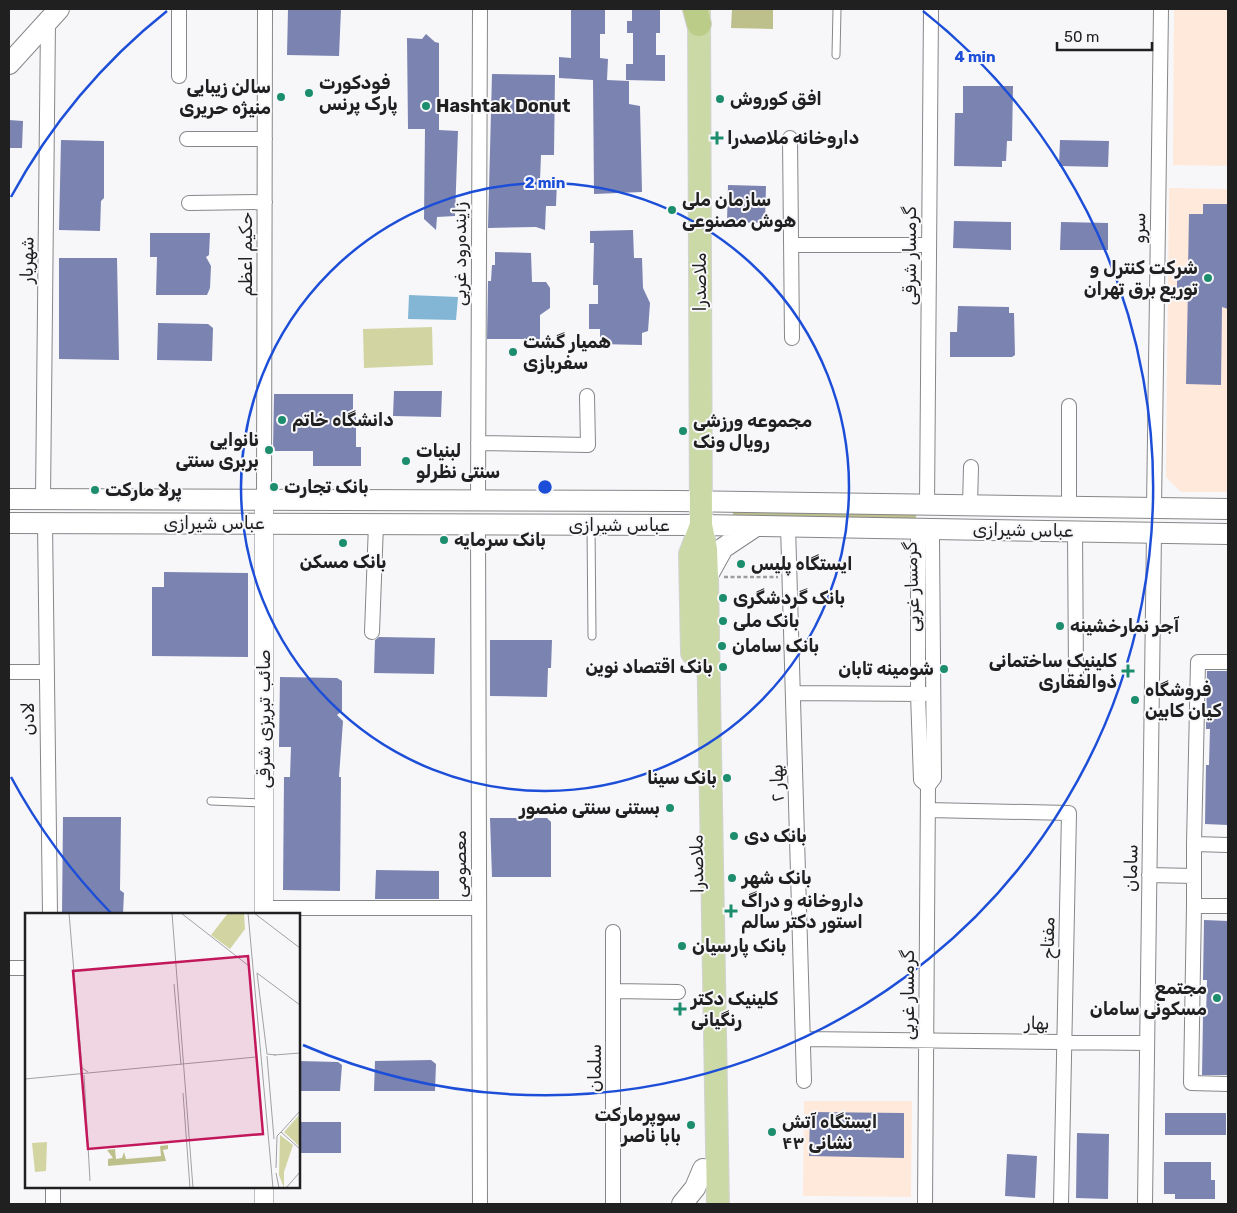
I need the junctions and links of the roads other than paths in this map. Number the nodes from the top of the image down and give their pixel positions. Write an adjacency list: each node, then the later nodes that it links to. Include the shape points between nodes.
1 (179, 9): 11 (street)
2 (265, 9): 14 (street, حکیم اعظم)
3 (480, 9): 22 (street, زاینده‌رود غربی)
4 (837, 9): 9 (lane)
5 (931, 9): 18 (street, گرمسار شرقی)
6 (1161, 9): 33 (street, سرو)
7 (698, 14): 28 (main road, ملاصدرا)
8 (54, 15): 10 (main road); 25 (street, شهریار)
9 (836, 55)
10 (9, 64)
11 (179, 76)
12 (790, 138): 17 (street)
13 (187, 139): 14 (street)
14 (265, 139): 15 (street, حکیم اعظم)
15 (265, 202): 16 (street); 26 (street, حکیم اعظم)
16 (189, 203)
17 (791, 245): 18 (street); 19 (street)
18 (929, 245): 30 (street, گرمسار شرقی)
19 (792, 338)
20 (586, 396): 22 (street, via 588,445)
21 (1070, 406): 32 (street)
22 (478, 443): 27 (street, زاینده‌رود غربی)
23 (971, 467): 31 (street)
24 (9, 499): 25 (main road, عباس شیرازی)
25 (43, 499): 26 (main road, عباس شیرازی)
26 (264, 499): 27 (main road, عباس شیرازی); 37 (street, صائب تبریزی شرقی)
27 (478, 500): 28 (main road, عباس شیرازی)
28 (701, 501): 29 (main road, عباس شیرازی); 41 (main road, ملاصدرا)
29 (729, 502): 30 (main road, عباس شیرازی); 42 (main road, via 723,514)
30 (928, 504): 31 (main road, عباس شیرازی); 45 (main road)
31 (970, 505): 32 (main road, عباس شیرازی)
32 (1069, 507): 33 (main road, عباس شیرازی)
33 (1154, 508): 34 (main road, عباس شیرازی)
34 (1228, 509)
35 (9, 523): 36 (main road, عباس شیرازی)
36 (45, 523): 37 (main road, عباس شیرازی); 54 (street, لادن)
37 (264, 524): 38 (main road, عباس شیرازی); 61 (street, صائب تبریزی شرقی)
38 (376, 524): 39 (main road, عباس شیرازی); 50 (street)
39 (478, 524): 40 (main road, عباس شیرازی); 69 (street, معصومی)
40 (591, 525): 41 (main road, عباس شیرازی); 51 (lane)
41 (700, 525): 42 (main road, عباس شیرازی); 49 (main road, ملاصدرا, via 706,550); 85 (main road, ملاصدرا, via 690,554)
42 (731, 526): 43 (main road, عباس شیرازی)
43 (756, 526): 44 (main road, عباس شیرازی); 49 (main road, via 724,548)
44 (788, 526): 45 (main road, عباس شیرازی); 56 (street, بهار ۲)
45 (927, 529): 46 (main road, عباس شیرازی); 57 (street, گرمسار غربی, via 918,540); 58 (street, گرمسار غربی, via 932,539)
46 (1075, 531): 47 (main road, عباس شیرازی); 55 (street)
47 (1154, 533): 48 (main road, عباس شیرازی); 65 (street, سامان)
48 (1228, 534)
49 (707, 577): 85 (main road, ملاصدرا)
50 (372, 632)
51 (592, 636)
52 (1228, 662): 63 (street, via 1198,662)
53 (9, 672): 54 (street)
54 (47, 672): 71 (street, لادن)
55 (1076, 675)
56 (794, 693): 57 (street); 77 (street, بهار ۲)
57 (918, 694): 58 (street); 59 (street, گرمسار غربی, via 921,780)
58 (933, 694): 59 (street, گرمسار غربی, via 934,778)
59 (928, 786): 62 (street, گرمسار غربی)
60 (211, 801): 61 (lane)
61 (264, 803): 70 (street, صائب تبریزی شرقی)
62 (928, 810): 78 (street, گرمسار غربی); 79 (street, مفتاح, via 1069,813)
63 (1194, 844): 64 (street); 66 (street)
64 (1228, 845)
65 (1150, 875): 66 (street); 80 (street, سامان)
66 (1194, 876): 67 (street)
67 (1194, 906): 68 (street); 82 (street, via 1191,1083)
68 (1228, 906)
69 (479, 908): 70 (street); 88 (street, معصومی)
70 (264, 911)
71 (50, 913)
72 (614, 932): 75 (street, سلمان)
73 (9, 968): 74 (street)
74 (25, 968)
75 (614, 992): 76 (street); 89 (street, سلمان)
76 (678, 992)
77 (803, 1039): 78 (street, بهار); 81 (street, بهار ۲)
78 (926, 1040): 79 (street, بهار); 90 (street, گرمسار غربی)
79 (1064, 1042): 80 (street, بهار); 91 (street, مفتاح)
80 (1147, 1044): 92 (street, سامان)
81 (804, 1081)
82 (1228, 1084)
83 (53, 1188): 86 (street)
84 (264, 1188): 87 (street)
85 (703, 1203)
86 (53, 1204)
87 (264, 1204)
88 (480, 1204)
89 (613, 1204)
90 (925, 1204)
91 (1061, 1204)
92 (1145, 1204)

